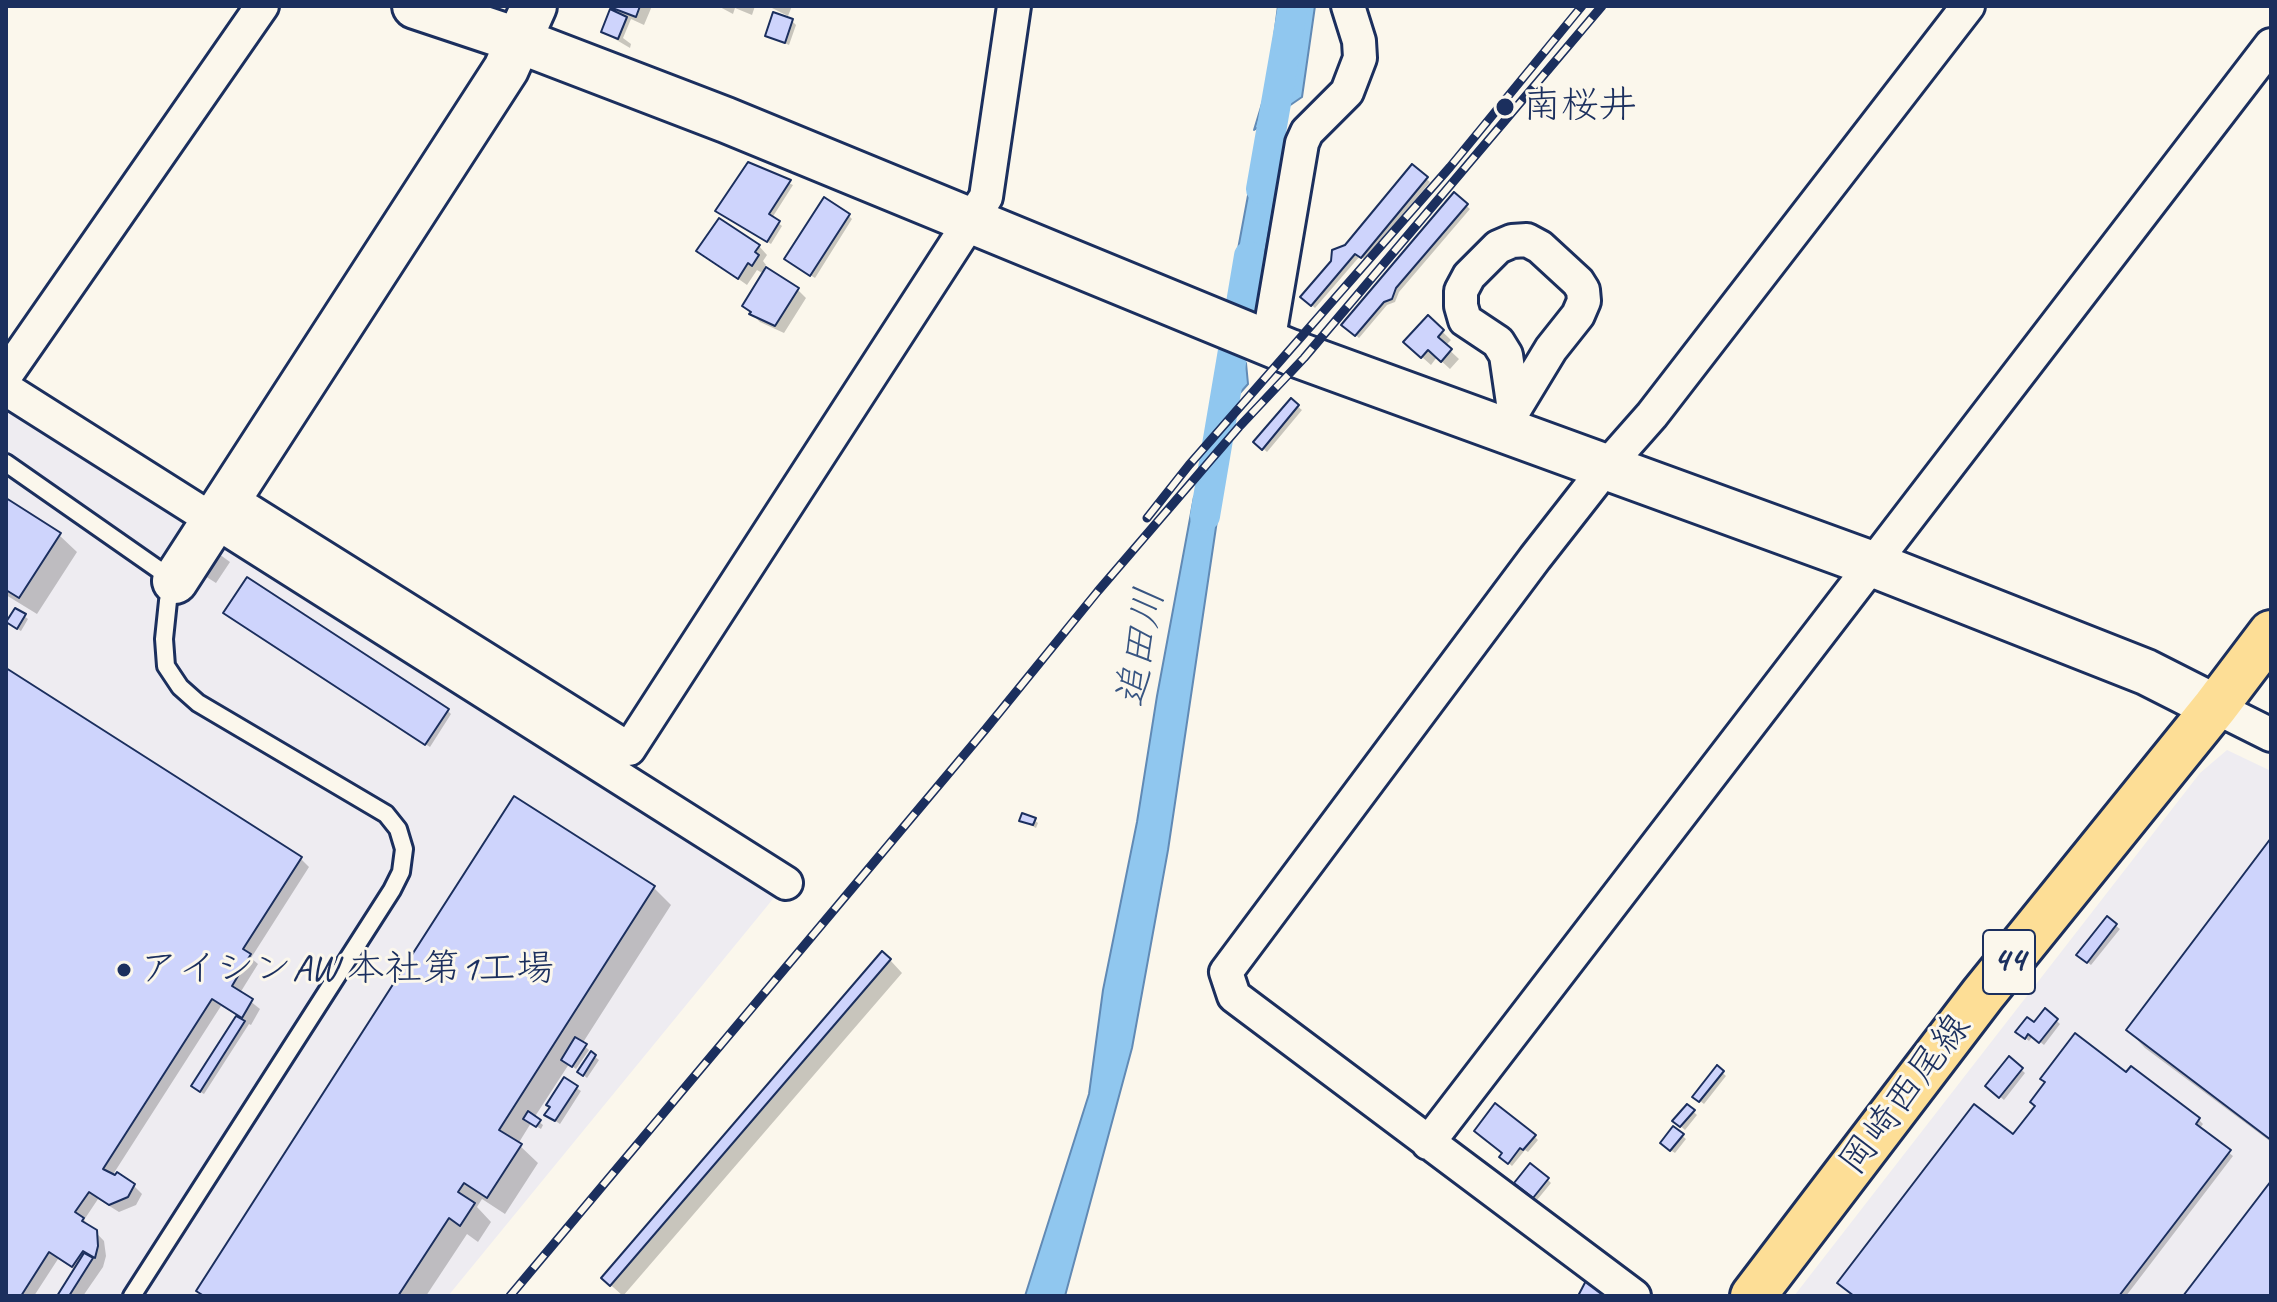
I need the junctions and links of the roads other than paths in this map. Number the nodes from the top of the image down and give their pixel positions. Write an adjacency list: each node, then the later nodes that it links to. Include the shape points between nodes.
1 (262, 6): 10 (street)
2 (415, 6): 6 (street)
3 (1014, 6): 8 (street, via 986,197)
4 (1348, 6): 9 (street, via 1360,58 1347,92 1302,143)
5 (1968, 6): 14 (street)
6 (527, 23): 8 (street, via 726,120); 15 (street, via 506,69)
7 (2271, 45): 16 (street)
8 (973, 221): 9 (street); 15 (street, via 629,749)
9 (1262, 340): 12 (street)
10 (6, 375)
11 (6, 389): 15 (street)
12 (1510, 420): 12 (street, via 1506,355 1498,342 1465,320 1461,291 1498,247 1527,240 1578,282 1584,301); 14 (street)
13 (6, 463): 17 (lane)
14 (1607, 466): 16 (street); 22 (street, via 1226,972 1234,996)
15 (222, 510): 17 (street); 21 (street)
16 (1872, 564): 19 (street, via 2146,672); 22 (street)
17 (175, 581): 23 (lane, via 164,639 166,666 180,687 198,703 386,814 404,849 392,890)
18 (2271, 633): 19 (main road, 岡崎西尾線 / 44)
19 (2215, 707): 20 (street); 25 (main road, 岡崎西尾線 / 44, via 1983,994)
20 (2271, 735)
21 (786, 883)
22 (1428, 1143): 24 (street)
23 (132, 1296)
24 (1634, 1296)
25 (1753, 1296)

